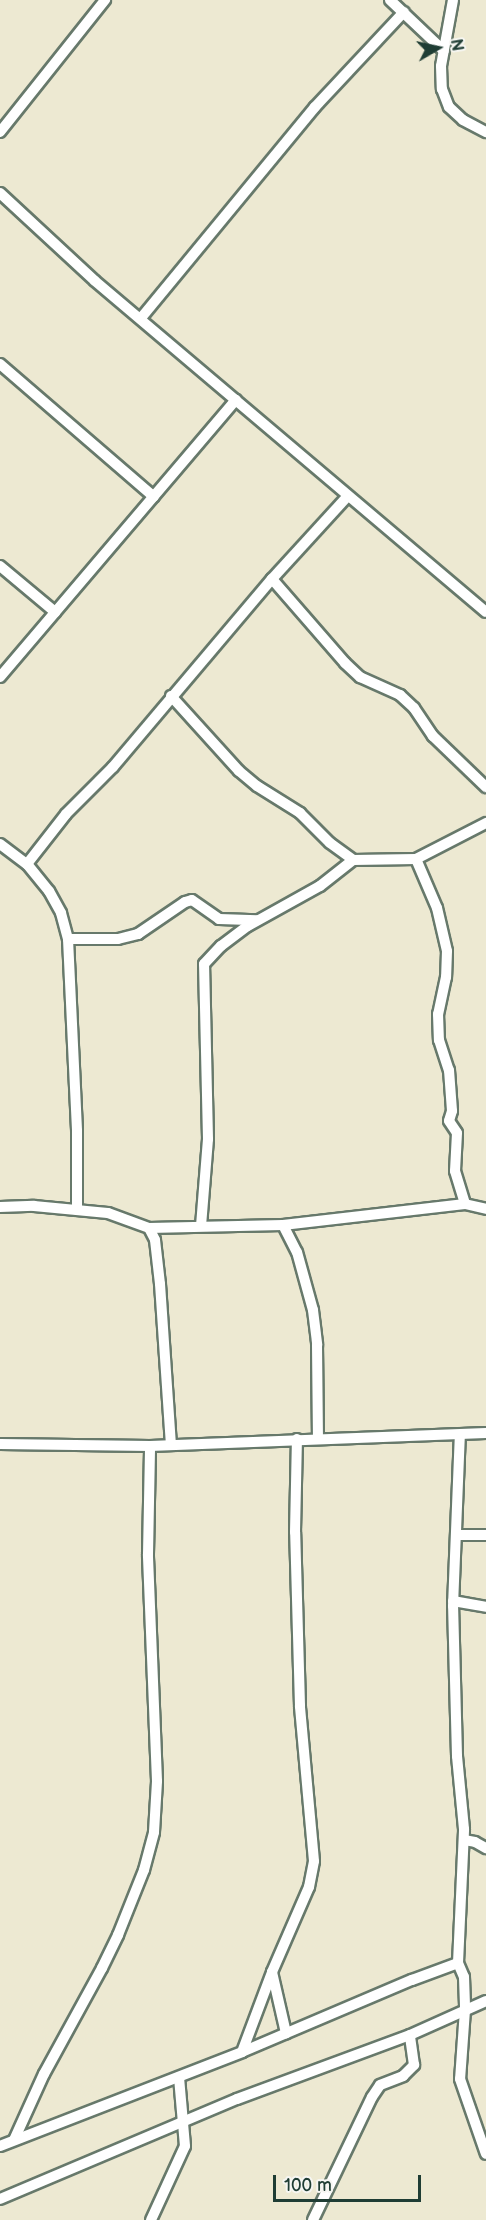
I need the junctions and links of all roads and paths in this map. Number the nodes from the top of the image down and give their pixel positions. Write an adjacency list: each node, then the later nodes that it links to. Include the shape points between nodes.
1 (105, 0): 6 (street)
2 (390, 0): 4 (street)
3 (453, 0): 5 (street)
4 (404, 12): 5 (street); 9 (street, via 315,107)
5 (444, 51): 7 (street, via 442,89 449,107)
6 (0, 132)
7 (486, 132)
8 (1, 195): 9 (street)
9 (141, 318): 11 (street)
10 (0, 364): 13 (street)
11 (236, 400): 12 (street); 13 (street)
12 (347, 496): 15 (street); 17 (street)
13 (154, 497): 16 (street)
14 (0, 566): 16 (street)
15 (272, 579): 19 (street); 20 (street, via 345,663 360,677 400,695 434,736)
16 (55, 612): 18 (street)
17 (486, 612)
18 (0, 677)
19 (171, 696): 24 (street, via 239,771 300,813); 25 (street)
20 (486, 787)
21 (486, 823): 23 (street)
22 (0, 844): 25 (street)
23 (416, 859): 24 (street); 28 (street, via 437,908 447,951 438,1014 439,1040 449,1070 449,1120 457,1133 455,1171)
24 (353, 860): 26 (street, via 320,886)
25 (27, 864): 27 (street, via 53,898)
26 (260, 919): 27 (street, via 219,919 192,900 138,934 118,939); 33 (street, via 220,946 204,964 208,1139)
27 (68, 939): 31 (street)
28 (465, 1204): 30 (street); 32 (street)
29 (0, 1207): 31 (street)
30 (486, 1209)
31 (77, 1210): 34 (street, via 108,1213)
32 (284, 1225): 33 (street); 37 (street, via 297,1252 313,1310)
33 (201, 1226): 34 (street)
34 (154, 1229): 40 (street)
35 (486, 1433): 36 (street)
36 (460, 1435): 37 (street); 42 (street)
37 (318, 1438): 38 (street)
38 (297, 1439): 40 (street); 49 (street, via 295,1532 300,1706 314,1862 309,1887)
39 (0, 1444): 41 (street)
40 (171, 1445): 41 (street)
41 (150, 1446): 57 (street, via 148,1554 157,1780 154,1832 144,1870 118,1935 39,2082)
42 (456, 1535): 43 (street); 44 (street)
43 (486, 1535)
44 (453, 1602): 45 (street); 46 (street, via 457,1756)
45 (486, 1607)
46 (464, 1840): 47 (street); 48 (street)
47 (486, 1848)
48 (458, 1964): 51 (street, via 464,1977); 52 (street)
49 (272, 1972): 52 (street); 54 (street)
50 (486, 2001): 51 (street)
51 (465, 2010): 53 (street); 59 (street, via 460,2079)
52 (286, 2033): 54 (street)
53 (410, 2035): 56 (street); 62 (street, via 414,2065 404,2076 376,2090)
54 (242, 2052): 55 (street)
55 (179, 2077): 56 (street); 57 (street)
56 (182, 2123): 60 (street); 61 (street, via 183,2156)
57 (14, 2140): 58 (street)
58 (0, 2146)
59 (486, 2154)
60 (0, 2199)
61 (151, 2220)
62 (313, 2220)

